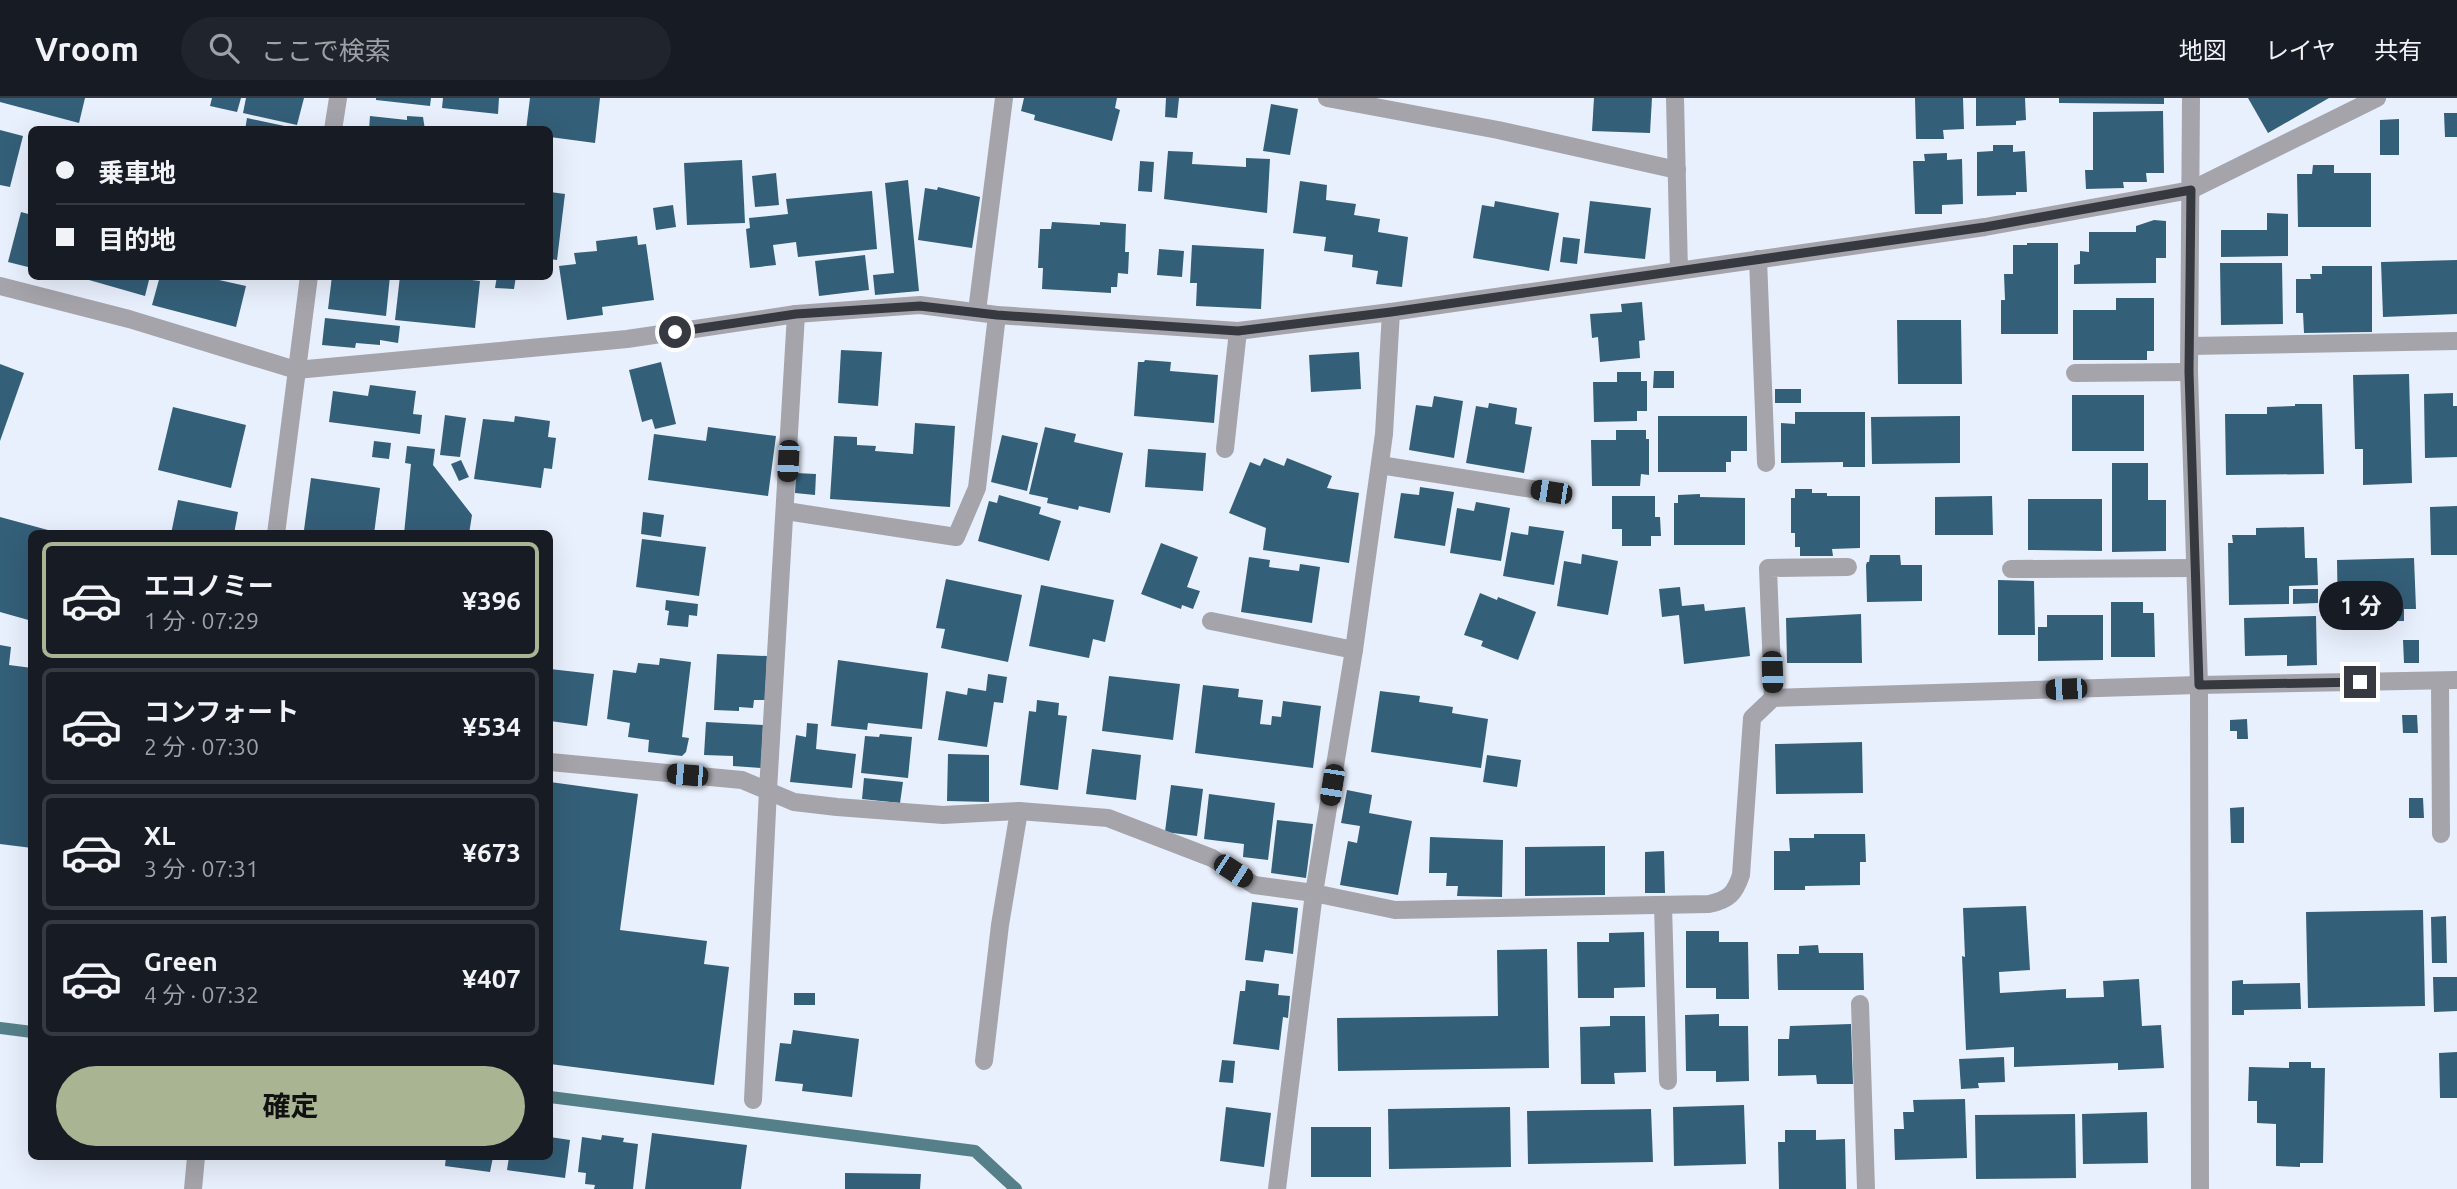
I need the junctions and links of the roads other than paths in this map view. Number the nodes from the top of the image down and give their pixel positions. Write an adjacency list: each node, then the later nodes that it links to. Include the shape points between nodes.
1 (338, 98): 7 (street)
2 (1004, 98): 14 (street)
3 (1327, 98): 8 (street)
4 (1675, 98): 8 (street)
5 (2191, 98): 9 (street)
6 (2377, 98): 9 (street)
7 (334, 126)
8 (1677, 170): 11 (street)
9 (2191, 190): 10 (street, via 1985,227); 20 (street)
10 (1758, 259): 11 (street); 25 (street)
11 (1679, 271): 15 (street)
12 (308, 280): 21 (street)
13 (0, 286): 21 (street, via 129,318)
14 (977, 311): 16 (street, via 920,306); 17 (street)
15 (1391, 312): 18 (street); 26 (street)
16 (796, 314): 21 (street, via 627,339); 28 (street)
17 (997, 315): 18 (street); 28 (street, via 977,488 956,537)
18 (1238, 331): 24 (street)
19 (2457, 341): 20 (street)
20 (2190, 346): 22 (street)
21 (296, 370): 29 (street)
22 (2189, 372): 23 (street); 31 (street)
23 (2075, 373)
24 (1225, 449)
25 (1766, 463)
26 (1380, 465): 27 (street); 34 (street)
27 (1551, 492)
28 (786, 511): 39 (street)
29 (276, 530)
30 (1849, 567): 37 (street, via 1769,568)
31 (2195, 568): 32 (street); 36 (street)
32 (2011, 569)
33 (1211, 621): 34 (street)
34 (1354, 650): 42 (street)
35 (2448, 680): 36 (street); 41 (street)
36 (2199, 685): 37 (street); 52 (street)
37 (1773, 698): 43 (street, via 1752,718 1741,875 1735,892 1725,901 1710,904)
38 (553, 762): 39 (street, via 742,780)
39 (768, 790): 40 (street, via 794,802 837,807 943,815); 47 (street)
40 (1019, 811): 42 (street, via 1108,818 1212,858 1254,885); 45 (street)
41 (2441, 834)
42 (1314, 893): 43 (street, via 1395,910); 50 (street)
43 (1663, 905): 46 (street)
44 (1860, 1004): 51 (street)
45 (984, 1061)
46 (1668, 1081)
47 (753, 1100)
48 (197, 1160): 49 (street)
49 (192, 1189)
50 (1277, 1189)
51 (1866, 1189)
52 (2200, 1189)

